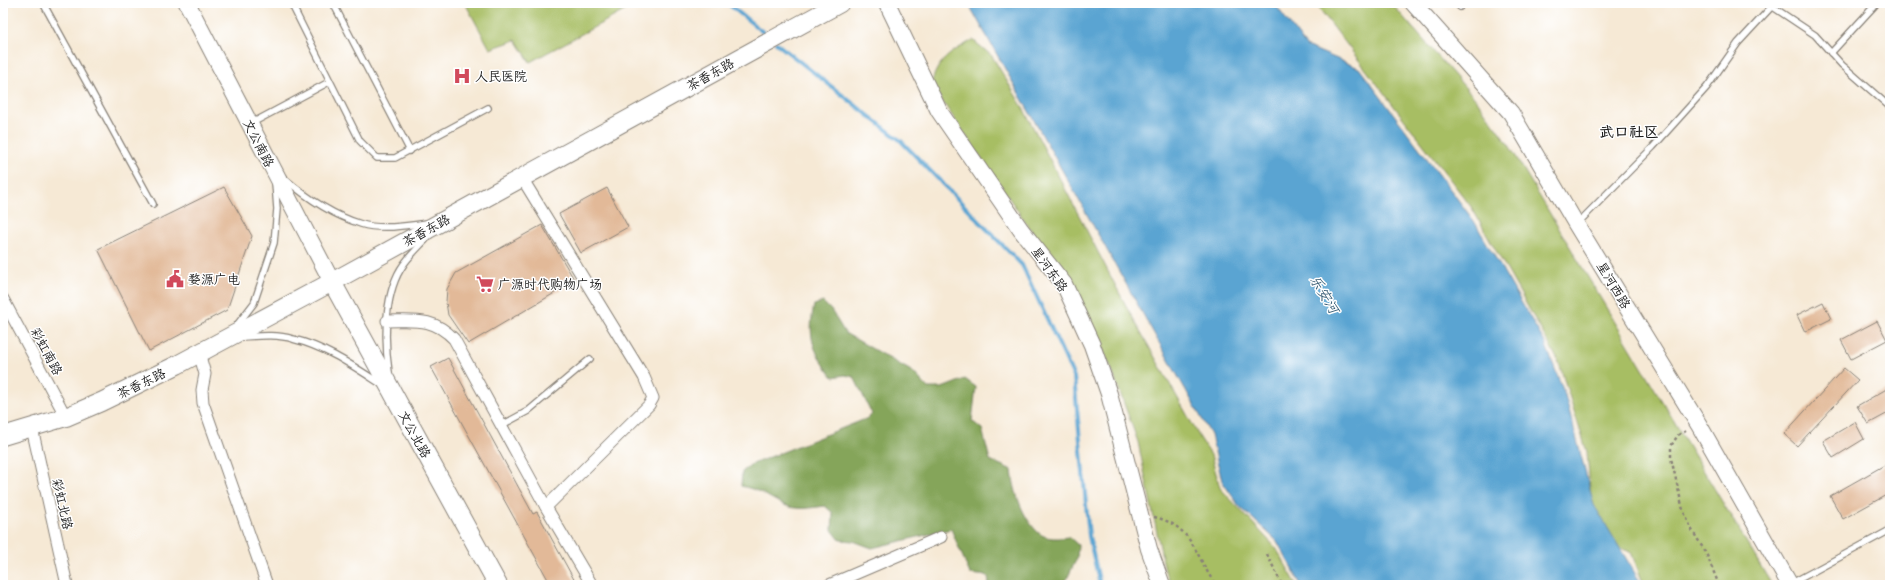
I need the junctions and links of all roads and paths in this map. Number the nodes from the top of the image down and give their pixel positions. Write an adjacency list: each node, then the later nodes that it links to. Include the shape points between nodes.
1 (43, 3): 18 (lane)
2 (187, 3): 14 (street, 文公南路)
3 (291, 3): 11 (lane)
4 (333, 3): 15 (lane)
5 (840, 3): 17 (main road, 茶香东路)
6 (887, 3): 34 (street, 星河东路, via 939,111 1021,230 1064,284 1092,345 1109,394)
7 (1413, 3): 20 (street, 星河西路, via 1511,113)
8 (1877, 3): 10 (lane)
9 (1771, 4): 10 (lane, via 1815,35); 20 (lane, via 1688,108)
10 (1831, 53): 12 (lane)
11 (329, 82): 14 (lane); 15 (lane, via 360,141 377,158 395,158)
12 (1890, 106)
13 (488, 108): 15 (lane)
14 (250, 124): 16 (street, 文公南路)
15 (410, 151)
16 (273, 169): 19 (lane, via 304,195 334,213 362,224 395,227); 21 (street, 文公南路); 24 (lane, via 277,209 274,243 254,303)
17 (522, 178): 19 (main road, 茶香东路); 33 (street, via 644,377 653,398 649,405)
18 (153, 204)
19 (442, 222): 21 (main road, 茶香东路); 23 (lane, via 404,264 392,289)
20 (1576, 224): 30 (street, 星河西路)
21 (332, 282): 24 (main road, 茶香东路); 27 (main road, 文公北路)
22 (3, 299): 28 (street, 彩虹南路)
23 (387, 321): 27 (lane, via 386,354); 29 (street, via 427,321 447,331 464,355)
24 (227, 338): 25 (main road, 茶香东路); 27 (lane, via 293,338 326,350)
25 (199, 353): 28 (main road, 茶香东路, via 101,402); 39 (street, via 205,374 203,403)
26 (590, 359): 29 (lane, via 528,411)
27 (391, 391): 40 (main road, 文公北路)
28 (66, 416): 31 (main road, 茶香东路)
29 (502, 425): 33 (street)
30 (1699, 425): 46 (path, via 1678,435 1671,446 1671,458 1683,510 1706,552); 47 (street, 星河西路)
31 (32, 428): 32 (main road, 茶香东路); 38 (street, 彩虹北路)
32 (3, 436)
33 (546, 507): 41 (street)
34 (1140, 513): 43 (street, 星河东路); 44 (path, via 1173,522 1184,531)
35 (1890, 530): 47 (lane)
36 (941, 537): 42 (street)
37 (1267, 554): 45 (path)
38 (67, 585)
39 (267, 585)
40 (498, 585)
41 (592, 585)
42 (829, 585)
43 (1162, 585)
44 (1216, 585)
45 (1282, 585)
46 (1719, 585)
47 (1790, 585)

